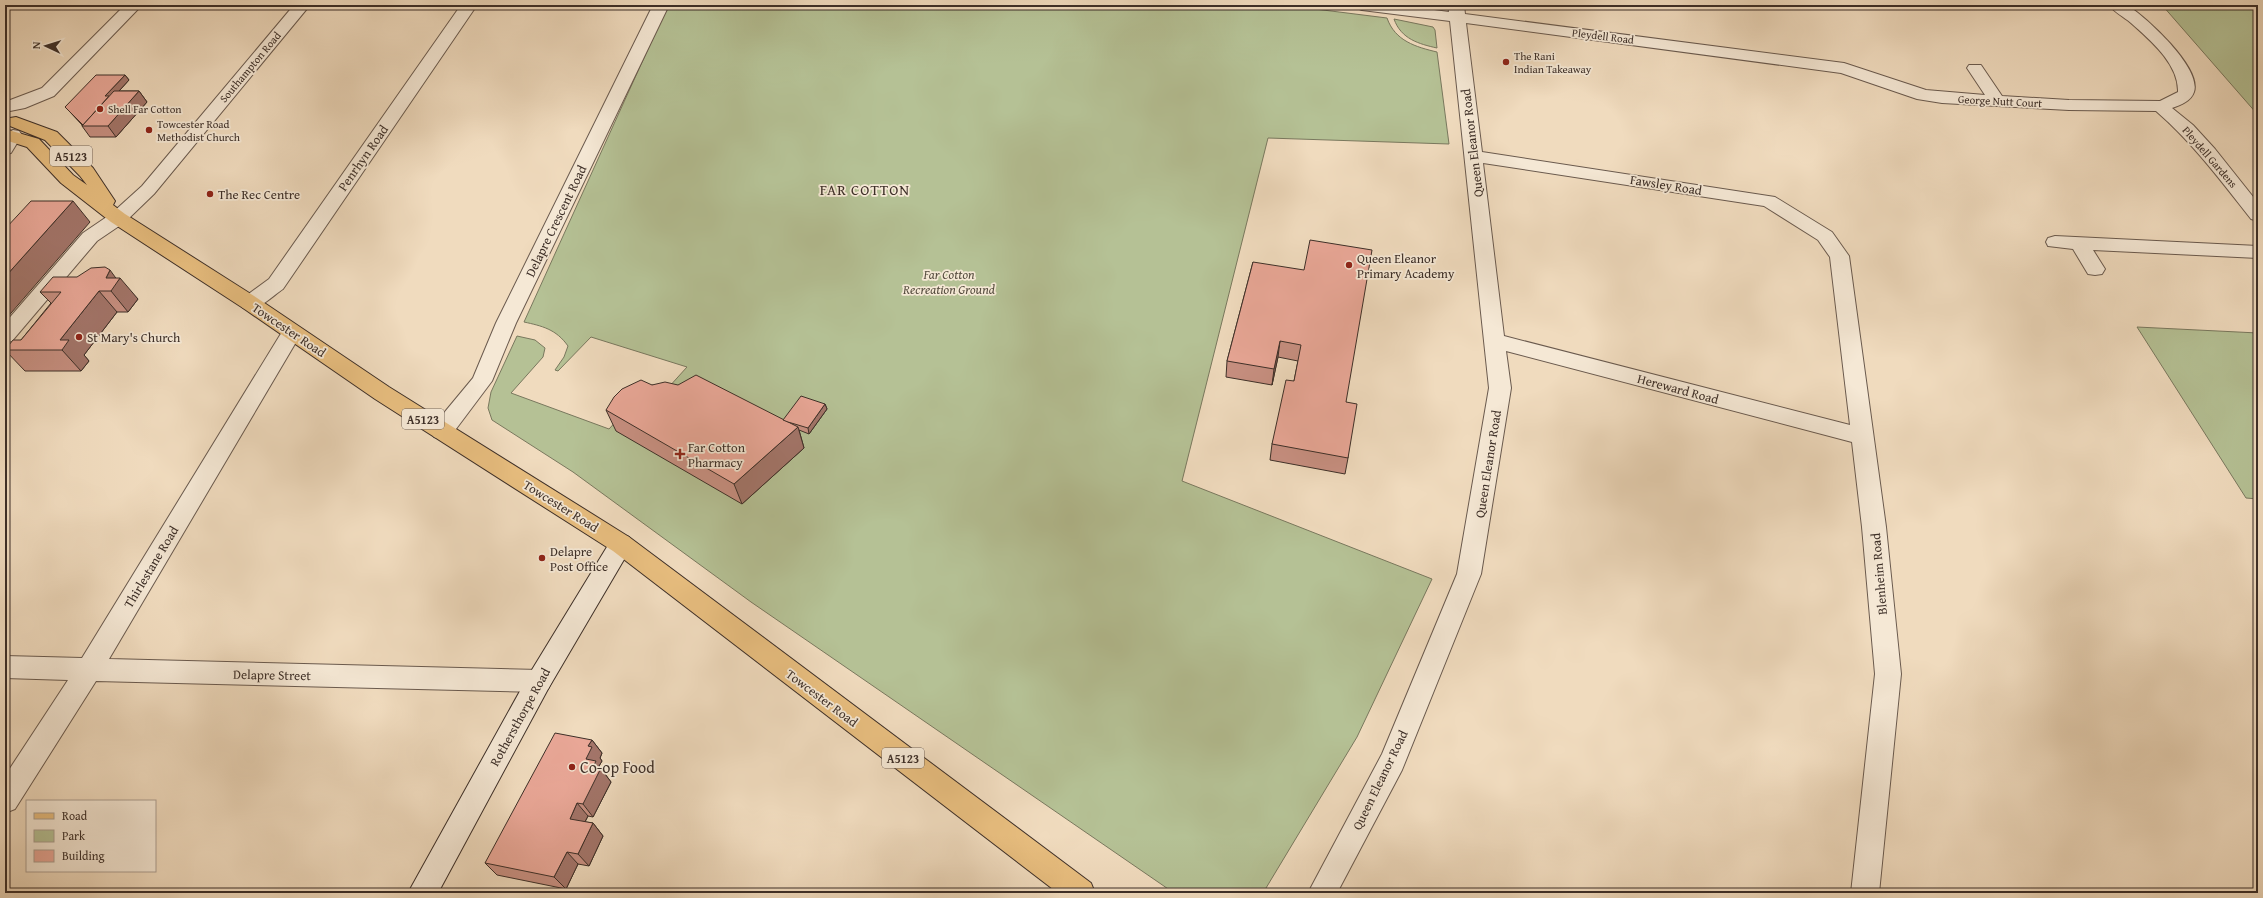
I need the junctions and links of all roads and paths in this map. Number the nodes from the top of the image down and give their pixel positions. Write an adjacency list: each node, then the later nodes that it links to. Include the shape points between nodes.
1 (134, 5): 12 (street, via 48,92)
2 (302, 5): 17 (street, Southampton Road, via 148,190)
3 (469, 5): 23 (street, Penrhyn Road, via 276,284)
4 (661, 5): 27 (street, Delapre Crescent Road, via 506,323 482,381)
5 (1362, 5): 7 (street, Pleydell Road)
6 (2117, 5): 11 (street, via 2151,33 2184,74 2188,84 2186,94 2176,101)
7 (1456, 11): 8 (street, Pleydell Road); 15 (street, Queen Eleanor Road)
8 (1844, 68): 10 (street, George Nutt Court, via 1923,95)
9 (1975, 68): 10 (street)
10 (1996, 101): 11 (street, George Nutt Court)
11 (2160, 106): 16 (street, Pleydell Gardens, via 2187,129 2209,153)
12 (5, 107)
13 (5, 119): 17 (main road, Towcester Road / A5123, via 51,136 86,172)
14 (8, 140): 17 (main road, Towcester Road / A5123, via 33,144 67,179)
15 (1474, 156): 21 (street, Fawsley Road, via 1769,202 1794,214 1825,236); 26 (street, Queen Eleanor Road)
16 (2258, 215)
17 (118, 218): 23 (main road, Towcester Road / A5123); 25 (street, Southampton Road, via 90,237)
18 (2055, 242): 19 (street)
19 (2079, 243): 20 (street); 22 (street)
20 (2258, 252)
21 (1839, 256): 28 (street, Blenheim Road)
22 (2095, 269)
23 (250, 303): 24 (main road, Towcester Road / A5123)
24 (292, 332): 27 (main road, Towcester Road / A5123); 31 (street, Thirlestane Road)
25 (5, 336)
26 (1495, 341): 28 (street, Hereward Road); 36 (street, Queen Eleanor Road, via 1500,388 1469,574 1393,761)
27 (442, 431): 29 (main road, Towcester Road / A5123)
28 (1862, 436): 37 (street, Blenheim Road, via 1874,527 1888,674)
29 (621, 544): 32 (street, Rothersthorpe Road); 35 (main road, Towcester Road / A5123)
30 (5, 667): 31 (street, Delapre Street)
31 (88, 671): 32 (street, Delapre Street); 33 (street, Thirlestane Road)
32 (539, 681): 34 (street, Rothersthorpe Road)
33 (5, 800)
34 (422, 893)
35 (1082, 893)
36 (1322, 893)
37 (1865, 893)

